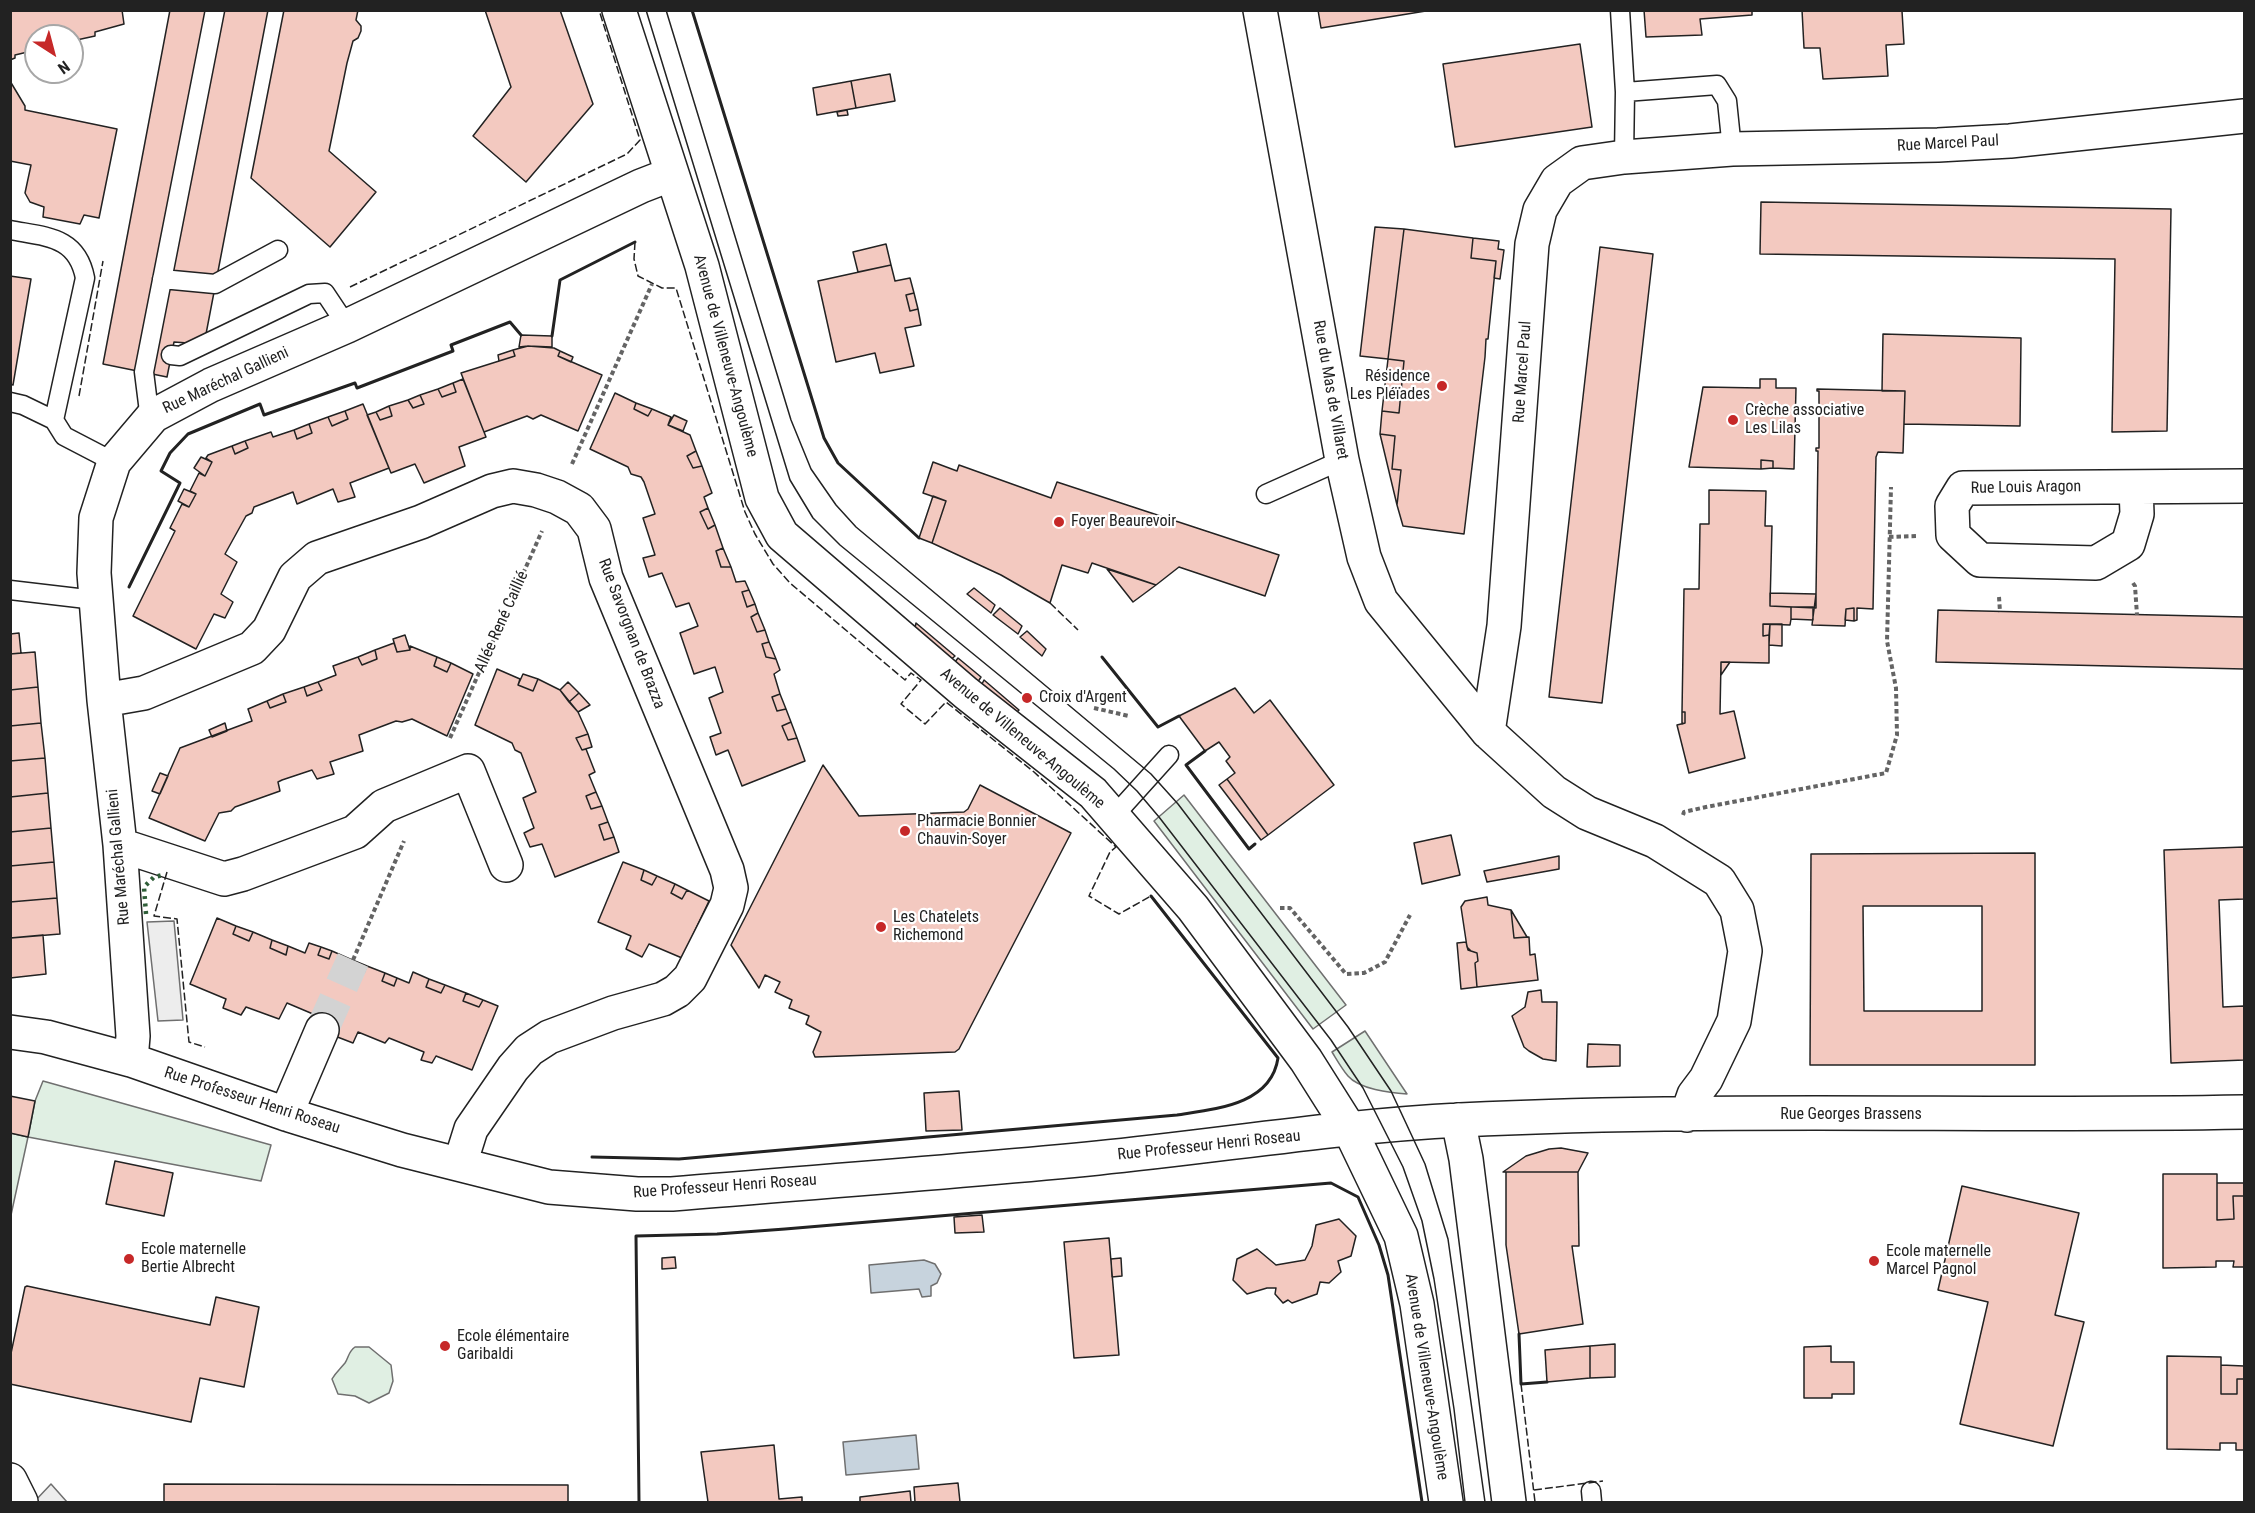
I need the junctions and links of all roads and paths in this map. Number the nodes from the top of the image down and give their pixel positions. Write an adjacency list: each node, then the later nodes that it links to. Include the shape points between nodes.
1 (215, 10): 12 (lane)
2 (619, 10): 9 (street, Avenue de Villeneuve-Angoulème)
3 (1260, 10): 19 (street, Rue du Mas de Villaret)
4 (1620, 10): 5 (lane)
5 (1625, 92): 7 (lane, via 1717,85 1727,101); 8 (lane)
6 (2244, 116): 7 (street, Rue Marcel Paul, via 1950,145)
7 (1732, 149): 8 (street, Rue Marcel Paul)
8 (1624, 157): 31 (street, Rue Marcel Paul, via 1582,164 1557,181 1538,218 1532,244 1504,626)
9 (672, 174): 14 (street, Rue Maréchal Gallieni); 35 (street, Avenue de Villeneuve-Angoulème, via 702,266 762,498 782,535 966,693 1093,793)
10 (10, 230): 18 (lane, via 62,241 83,265 85,278)
11 (278, 250): 12 (lane, via 215,284)
12 (162, 279): 17 (lane, via 144,372)
13 (652, 284): 25 (path, Allée René Caillié)
14 (347, 326): 15 (lane, via 325,293 309,294 180,356); 17 (street, Rue Maréchal Gallieni, via 211,385)
15 (171, 355)
16 (10, 402): 18 (lane)
17 (153, 416): 20 (street, Rue Maréchal Gallieni)
18 (54, 420): 20 (lane, via 64,436)
19 (1342, 460): 24 (lane); 31 (street, Rue du Mas de Villaret, via 1364,557 1381,602)
20 (114, 462): 27 (street, Rue Maréchal Gallieni, via 96,518)
21 (2244, 486): 23 (street, Rue Louis Aragon)
22 (1891, 487): 34 (path, via 1887,641 1896,688 1897,735 1886,773)
23 (2136, 487): 23 (street, Rue Louis Aragon, via 2137,514 2128,544 2096,563 1980,560 1953,535 1952,506 1963,488)
24 (1266, 494)
25 (557, 497): 28 (street, Rue Savorgnan de Brazza, via 513,486 492,491 421,522 317,558 295,577 269,630 252,648 144,693); 33 (path, Allée René Caillié); 49 (street, Rue Savorgnan de Brazza, via 579,509 594,529 606,578 727,870 731,888 727,905 690,978 663,999 549,1037 529,1050 471,1129)
26 (10, 590): 27 (lane)
27 (95, 600): 28 (street, Rue Maréchal Gallieni)
28 (104, 700): 36 (street, Rue Maréchal Gallieni)
29 (1094, 708): 30 (path)
30 (1129, 716)
31 (1488, 732): 46 (street, via 1554,792 1587,813 1655,841 1719,881 1737,910 1746,951 1734,1021)
32 (1169, 755): 35 (lane)
33 (428, 788): 36 (street, via 384,806 354,832 224,879); 37 (street, via 468,771); 40 (path, Allée René Caillié)
34 (1684, 812)
35 (1114, 816): 48 (street, Avenue de Villeneuve-Angoulème, via 1193,908 1306,1060)
36 (120, 845): 43 (street, Rue Maréchal Gallieni, via 133,1036)
37 (506, 865)
38 (1280, 908): 39 (path, via 1290,908 1346,974 1364,973 1385,962)
39 (1410, 915)
40 (353, 960)
41 (322, 1030): 45 (street)
42 (10, 1032): 43 (street, Rue Professeur Henri Roseau, via 46,1037)
43 (131, 1060): 45 (street, Rue Professeur Henri Roseau)
44 (2244, 1112): 46 (street, Rue Georges Brassens)
45 (286, 1114): 49 (street, Rue Professeur Henri Roseau)
46 (1687, 1115): 47 (street, Rue Georges Brassens)
47 (1458, 1120): 48 (street, Rue Professeur Henri Roseau); 53 (street)
48 (1349, 1128): 49 (street, Rue Professeur Henri Roseau, via 1097,1158 672,1194 549,1187); 52 (street, Avenue de Villeneuve-Angoulème, via 1401,1236 1417,1304)
49 (460, 1164)
50 (10, 1480): 51 (street)
51 (21, 1503)
52 (1446, 1503)
53 (1509, 1503)

